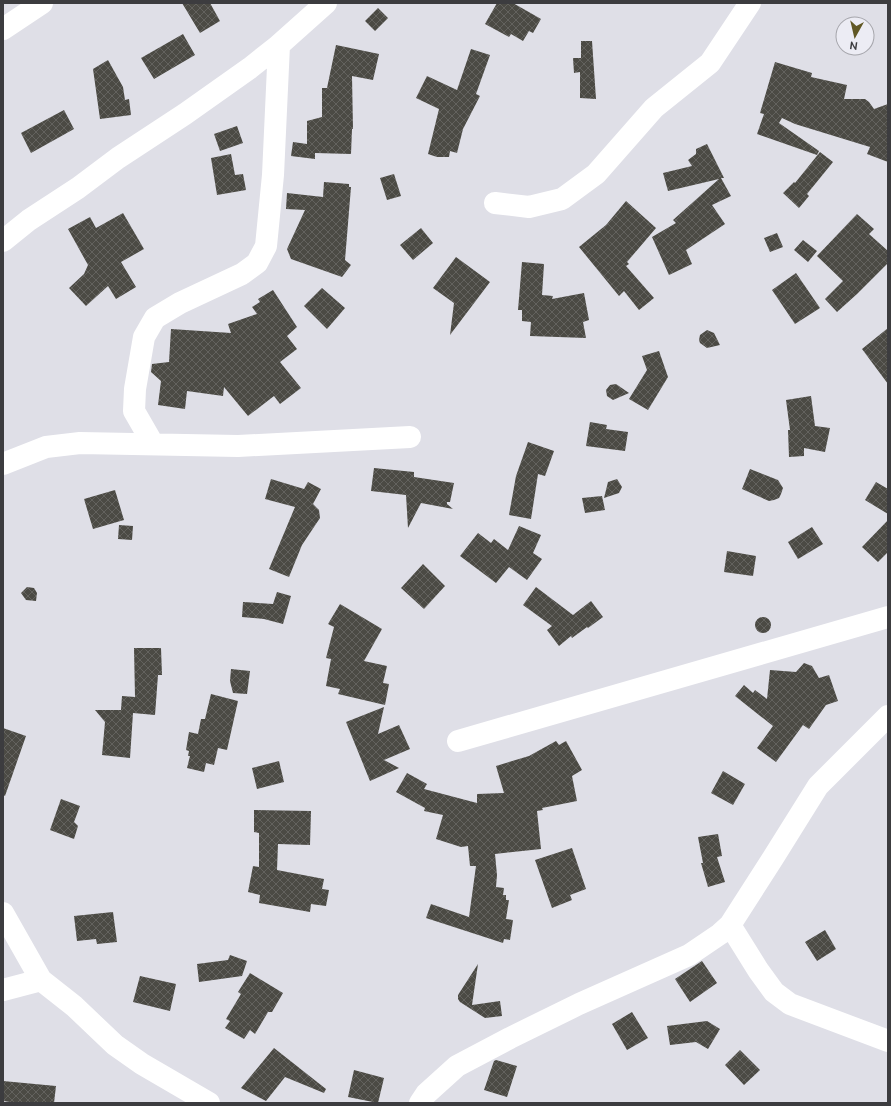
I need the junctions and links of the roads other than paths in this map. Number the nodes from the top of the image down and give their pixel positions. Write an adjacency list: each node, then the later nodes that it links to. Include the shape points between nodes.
1 (42, 3): 4 (street)
2 (326, 3): 5 (street)
3 (750, 3): 6 (street, via 710,63 654,108 596,174 562,199 529,207)
4 (3, 29)
5 (279, 45): 7 (street, via 185,114 29,220); 9 (street, via 273,175 266,246 257,263 242,274 180,303 155,318 144,337 134,411)
6 (495, 203)
7 (3, 241)
8 (410, 437): 9 (street, via 238,446)
9 (153, 444): 10 (street, via 80,443 46,447)
10 (3, 464)
11 (888, 617): 13 (street)
12 (888, 716): 15 (street, via 818,786)
13 (458, 741)
14 (3, 913): 16 (street)
15 (730, 925): 18 (street, via 774,992 790,1004); 20 (street, via 689,955 579,1004 457,1066 426,1094)
16 (41, 980): 17 (street); 19 (street, via 116,1045 142,1064)
17 (3, 990)
18 (888, 1041)
19 (209, 1103)
20 (420, 1103)

